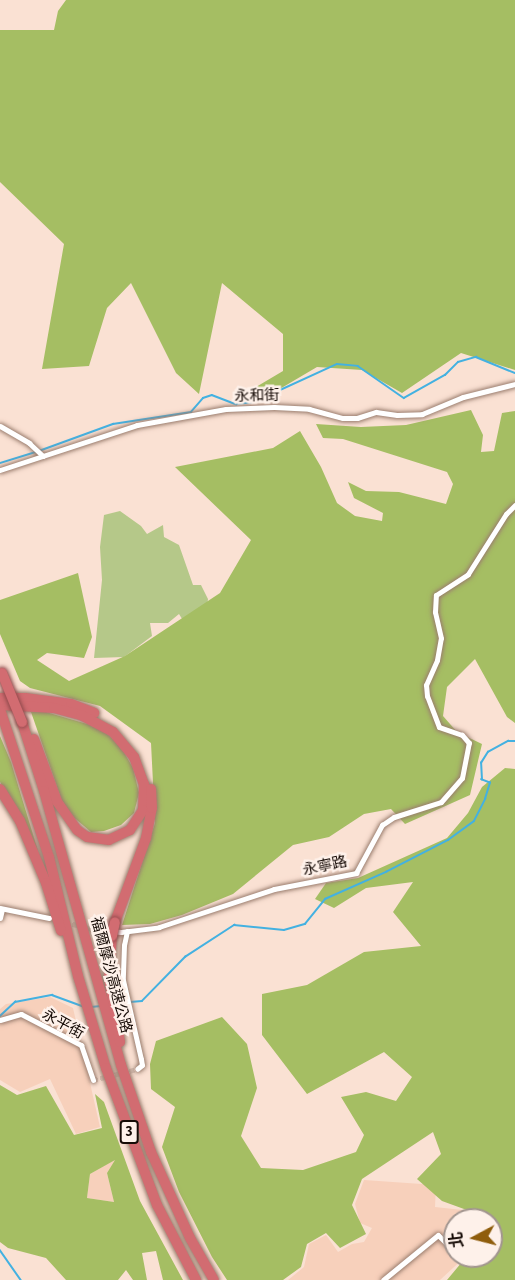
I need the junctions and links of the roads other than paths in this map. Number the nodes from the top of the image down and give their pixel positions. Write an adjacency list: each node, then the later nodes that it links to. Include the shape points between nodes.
1 (515, 384): 3 (street, 永和街, via 463,397 422,414 376,412 343,418 309,409 226,409 138,425)
2 (0, 426): 3 (street)
3 (40, 453): 4 (street, 永和街)
4 (0, 470)
5 (515, 505): 17 (street, 永寧路, via 468,574 436,595 441,638 426,685 427,696 440,727 462,735 469,743 462,778 441,802 394,817 382,825 356,873 274,889 159,927)
6 (1, 672): 9 (highway, 福爾摩沙高速公路, bridge)
7 (0, 698): 17 (highway, bridge, via 84,708 111,723 140,756 151,785 152,808 146,838 115,922)
8 (0, 707): 9 (highway, via 54,708 81,715 113,732 134,757 144,784 143,810 130,830 109,840 87,837 77,830 57,801 41,755); 18 (highway, 福爾摩沙高速公路 / 3, via 49,856)
9 (22, 722): 19 (highway, 福爾摩沙高速公路)
10 (0, 789): 12 (highway)
11 (0, 796): 12 (highway)
12 (25, 833): 18 (highway)
13 (1, 908): 14 (street); 15 (street)
14 (0, 918)
15 (49, 918)
16 (93, 929): 17 (street)
17 (120, 933): 19 (highway, via 109,978); 21 (street, via 123,980 142,1065)
18 (78, 976): 24 (highway, 福爾摩沙高速公路 / 3, via 138,1158)
19 (108, 1005): 25 (highway, 3, via 151,1152)
20 (0, 1020): 22 (street, 永平街, via 21,1014 81,1045)
21 (137, 1069)
22 (93, 1080)
23 (443, 1240): 26 (street, via 438,1235)
24 (196, 1280)
25 (214, 1280)
26 (382, 1280)

